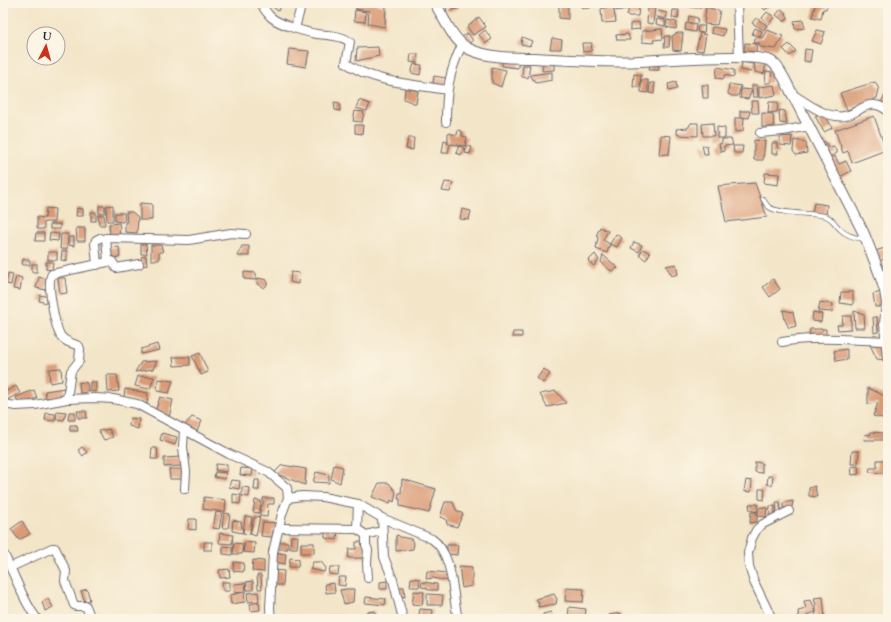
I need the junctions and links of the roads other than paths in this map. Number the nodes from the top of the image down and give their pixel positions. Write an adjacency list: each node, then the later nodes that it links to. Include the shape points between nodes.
1 (260, 3): 5 (street, via 273,19)
2 (302, 3): 5 (street)
3 (435, 3): 6 (street)
4 (737, 3): 7 (street)
5 (295, 28): 8 (street, via 349,40 346,63 359,71 404,83)
6 (462, 45): 7 (street, via 478,52 512,58 622,62); 8 (street, via 450,74)
7 (739, 57): 9 (street, via 771,61)
8 (447, 90): 11 (street)
9 (792, 93): 10 (street, via 814,108 837,116 852,114 869,104 883,106); 12 (street)
10 (888, 110)
11 (446, 122)
12 (809, 126): 13 (street); 17 (street)
13 (760, 133)
14 (763, 199): 17 (lane, via 768,207 826,217 834,221 842,231)
15 (246, 234): 18 (street, via 231,233 189,240 106,238)
16 (100, 238): 20 (street, via 95,243)
17 (866, 239): 21 (street, via 885,291)
18 (108, 262): 19 (street, via 113,262 116,268); 20 (street)
19 (139, 264)
20 (97, 265): 24 (street, via 52,274 50,277 52,304 60,335 80,349 78,361 71,371)
21 (886, 341): 22 (street, via 813,339); 23 (street)
22 (782, 342)
23 (888, 358)
24 (67, 399): 25 (street, via 36,405); 26 (street, via 113,399 137,404)
25 (3, 404)
26 (184, 430): 27 (street); 28 (street, via 268,472 287,488)
27 (185, 490)
28 (288, 498): 29 (street, via 323,497); 32 (street)
29 (358, 504): 31 (street); 33 (street)
30 (789, 511): 44 (street, via 757,529 748,553 754,582)
31 (382, 518): 42 (street, via 384,557); 43 (street, via 438,543 451,574)
32 (279, 528): 33 (street); 41 (street, via 273,552)
33 (357, 528): 35 (street)
34 (377, 532): 35 (street)
35 (366, 535): 38 (street)
36 (3, 553): 37 (street)
37 (11, 567): 39 (street, via 22,596); 40 (street, via 55,548 66,571 65,581 74,605 86,606)
38 (368, 578)
39 (37, 619)
40 (91, 619)
41 (271, 619)
42 (403, 619)
43 (458, 619)
44 (772, 619)

